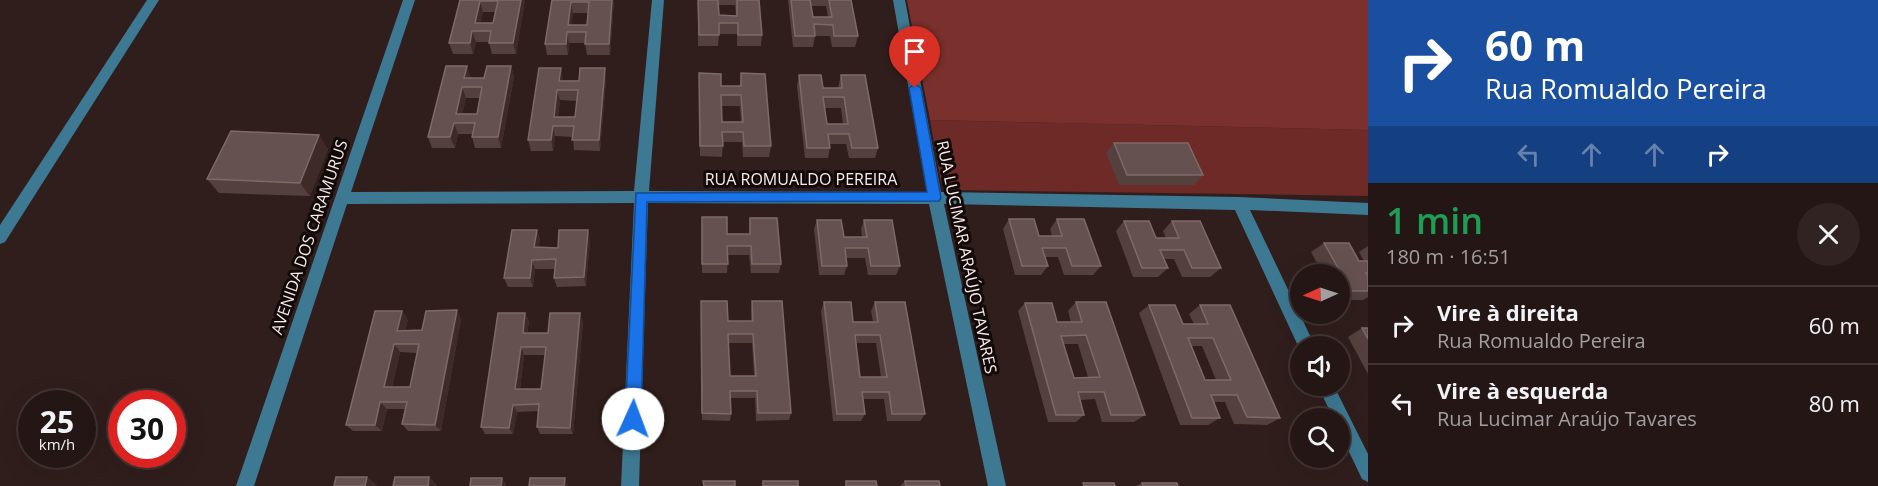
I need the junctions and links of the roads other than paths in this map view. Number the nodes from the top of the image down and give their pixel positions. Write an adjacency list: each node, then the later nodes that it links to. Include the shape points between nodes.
1 (153, 0): 10 (street)
2 (409, 0): 6 (street, AVENIDA DOS CARAMURUS)
3 (658, 0): 5 (street)
4 (899, 0): 7 (street, RUA LUCIMAR ARAÚJO TAVARES)
5 (641, 197): 6 (street, RUA ROMUALDO PEREIRA); 7 (street, RUA ROMUALDO PEREIRA); 15 (street)
6 (341, 198): 14 (street, AVENIDA DOS CARAMURUS)
7 (935, 198): 8 (street, RUA ROMUALDO PEREIRA); 16 (street, RUA LUCIMAR ARAÚJO TAVARES)
8 (1239, 203): 9 (street, RUA ROMUALDO PEREIRA); 11 (street)
9 (1368, 209)
10 (0, 238)
11 (1302, 336)
12 (1331, 396): 13 (street)
13 (1368, 473)
14 (245, 486)
15 (630, 486)
16 (997, 486)

